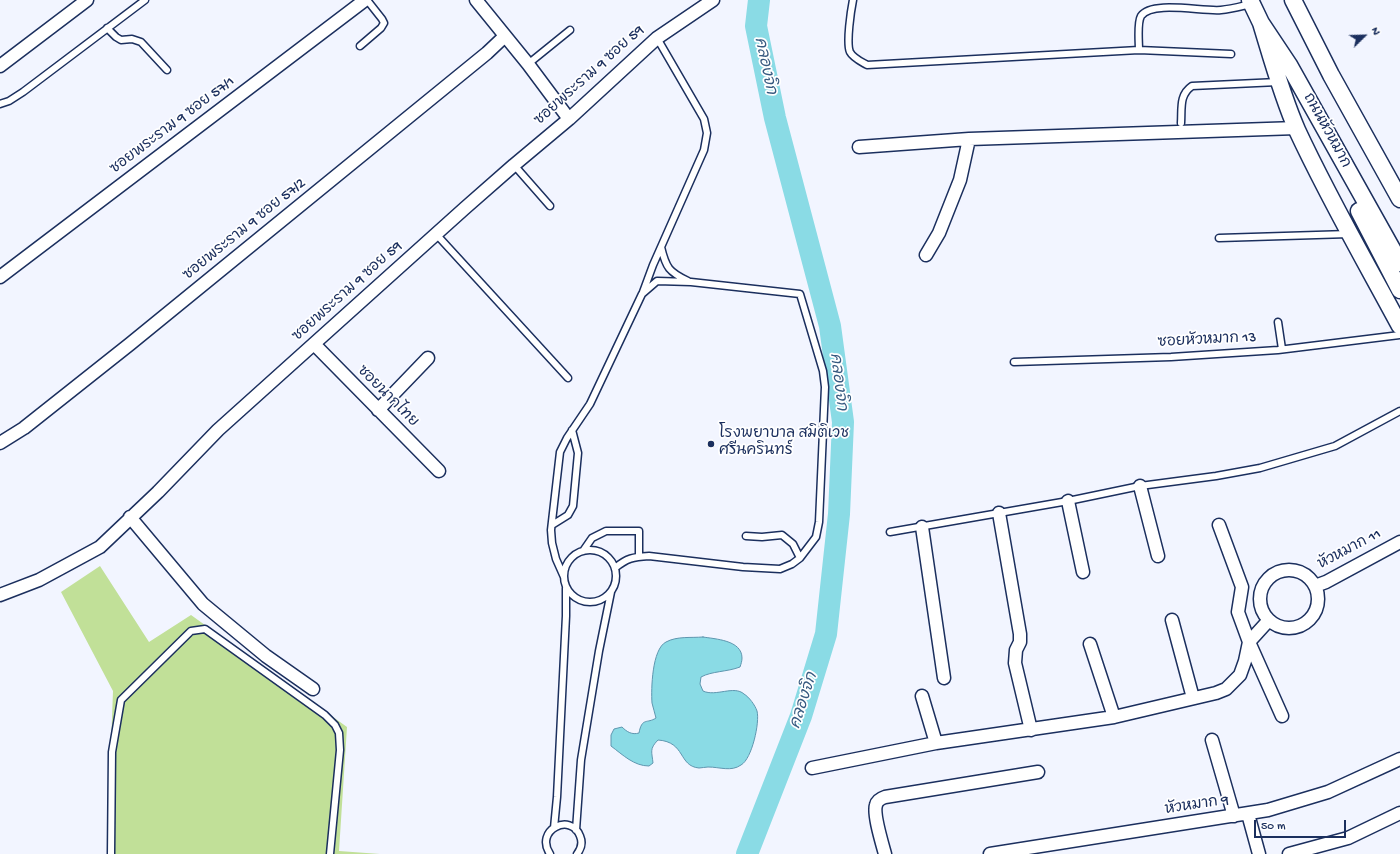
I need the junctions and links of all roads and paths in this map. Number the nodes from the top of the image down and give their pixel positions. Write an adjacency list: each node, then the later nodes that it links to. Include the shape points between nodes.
1 (87, 0): 18 (street)
2 (145, 0): 10 (lane)
3 (366, 0): 14 (lane, via 384,23); 37 (street, ซอยพระราม 9 ซอย 57/1)
4 (476, 0): 12 (street)
5 (713, 0): 13 (street, ซอยพระราม 9 ซอย 59)
6 (853, 0): 15 (lane, via 848,40 850,52 867,65)
7 (1293, 0): 29 (main road, ถนนหัวหมาก)
8 (1251, 2): 9 (main road, ถนนหัวหมาก); 15 (lane, via 1221,10 1167,7 1150,9 1141,16 1139,22)
9 (1261, 23): 20 (main road); 27 (main road, ถนนหัวหมาก, via 1289,66)
10 (107, 28): 19 (lane, via 121,40 132,39 141,42); 21 (lane, via 23,92)
11 (570, 30): 17 (lane)
12 (505, 36): 17 (street); 52 (street, ซอยพระราม 9 ซอย 57/2, via 125,348 24,428)
13 (657, 38): 22 (street, ซอยพระราม 9 ซอย 59); 34 (lane, via 704,118 706,133 704,150)
14 (360, 46)
15 (1139, 50): 16 (lane)
16 (1231, 54)
17 (528, 64): 22 (street)
18 (0, 66)
19 (167, 70)
20 (1280, 82): 23 (lane, via 1192,86 1185,91 1182,100); 24 (main road)
21 (0, 104)
22 (569, 119): 28 (street, ซอยพระราม 9 ซอย 59)
23 (1181, 123)
24 (1297, 128): 25 (street); 32 (main road)
25 (969, 139): 26 (street); 35 (street, via 958,186 939,233)
26 (859, 147)
27 (1337, 151): 36 (main road, ถนนหัวหมาก); 39 (main road, via 1358,208)
28 (514, 165): 30 (lane); 31 (street, ซอยพระราม 9 ซอย 59)
29 (1400, 199)
30 (550, 206)
31 (436, 234): 44 (street, ซอยพระราม 9 ซอย 59); 48 (lane)
32 (1350, 234): 33 (lane); 42 (main road)
33 (1219, 238)
34 (661, 247): 38 (lane, via 670,271); 40 (lane)
35 (926, 255)
36 (1400, 263)
37 (0, 277)
38 (691, 282): 40 (lane, via 657,280); 67 (lane, via 800,294 826,387 819,522 816,537)
39 (1400, 290)
40 (642, 294): 51 (lane, via 590,404)
41 (1278, 322): 45 (lane)
42 (1400, 326)
43 (1400, 335): 45 (lane, ซอยหัวหมาก 13)
44 (314, 344): 49 (street, ซอยนากไทย); 57 (street, ซอยพระราม 9 ซอย 59, via 218,430 158,492)
45 (1282, 349): 47 (lane, ซอยหัวหมาก 13, via 1171,357)
46 (428, 358): 49 (street)
47 (1014, 362)
48 (568, 378)
49 (378, 410): 53 (street, ซอยนากไทย)
50 (1400, 411): 54 (lane, via 1334,446 1260,468)
51 (572, 430): 59 (lane, via 560,452); 59 (lane, via 578,453 573,506 568,515)
52 (0, 443)
53 (439, 471)
54 (1140, 486): 55 (lane); 66 (street)
55 (1068, 500): 56 (lane); 69 (street)
56 (999, 513): 60 (lane); 85 (street, via 1020,634 1014,663)
57 (130, 516): 74 (street, ซอยพระราม 9 ซอย 59, via 100,547 38,580); 80 (street, via 203,604 266,656)
58 (1220, 524): 77 (street, via 1242,587 1238,612)
59 (552, 525): 70 (lane, via 552,543)
60 (922, 527): 61 (lane); 79 (street)
61 (890, 532)
62 (746, 536): 67 (lane, via 782,535 793,544)
63 (1400, 542): 71 (street, หัวหมาก 11)
64 (583, 551): 65 (lane, via 592,538 606,531 639,531); 68 (lane, via 599,551 609,558); 70 (lane, via 569,560)
65 (639, 556): 67 (lane, via 780,569); 68 (lane, via 624,560)
66 (1158, 556)
67 (800, 558)
68 (615, 568): 73 (lane, via 615,584)
69 (1084, 572)
70 (564, 577): 72 (lane)
71 (1316, 586): 76 (street, via 1317,606 1314,615 1307,622 1298,627 1288,628); 76 (street, via 1303,573 1294,570 1285,570 1268,578 1260,595 1260,604)
72 (566, 588): 73 (lane, via 579,600 587,602 596,602); 94 (lane)
73 (611, 592): 95 (lane, via 581,760)
74 (0, 595)
75 (1172, 620): 82 (street)
76 (1269, 620): 77 (street)
77 (1249, 642): 82 (street, via 1246,661 1240,675 1226,689); 83 (street)
78 (1090, 644): 84 (street)
79 (944, 678)
80 (313, 689)
81 (922, 696): 87 (street)
82 (1193, 698): 84 (street)
83 (1282, 716)
84 (1114, 717): 85 (street)
85 (1031, 730): 87 (street)
86 (1212, 740): 93 (street)
87 (936, 743): 89 (street)
88 (1400, 758): 92 (street, หัวหมาก 9, via 1328,792)
89 (812, 768)
90 (1038, 772): 100 (street, via 880,800 876,804 876,817)
91 (1400, 813): 103 (street, via 1348,838)
92 (1248, 814): 93 (street, หัวหมาก 9); 102 (street)
93 (1234, 816): 101 (street, หัวหมาก 9)
94 (554, 828): 95 (lane, via 558,825 568,825); 98 (lane, via 546,842)
95 (576, 830): 99 (lane, via 581,839)
96 (111, 854): 97 (lane, via 112,752 121,700 191,631 205,629 325,715 335,725 340,750)
97 (330, 854)
98 (550, 854)
99 (577, 854)
100 (885, 854)
101 (990, 854)
102 (1259, 854)
103 (1289, 854)

